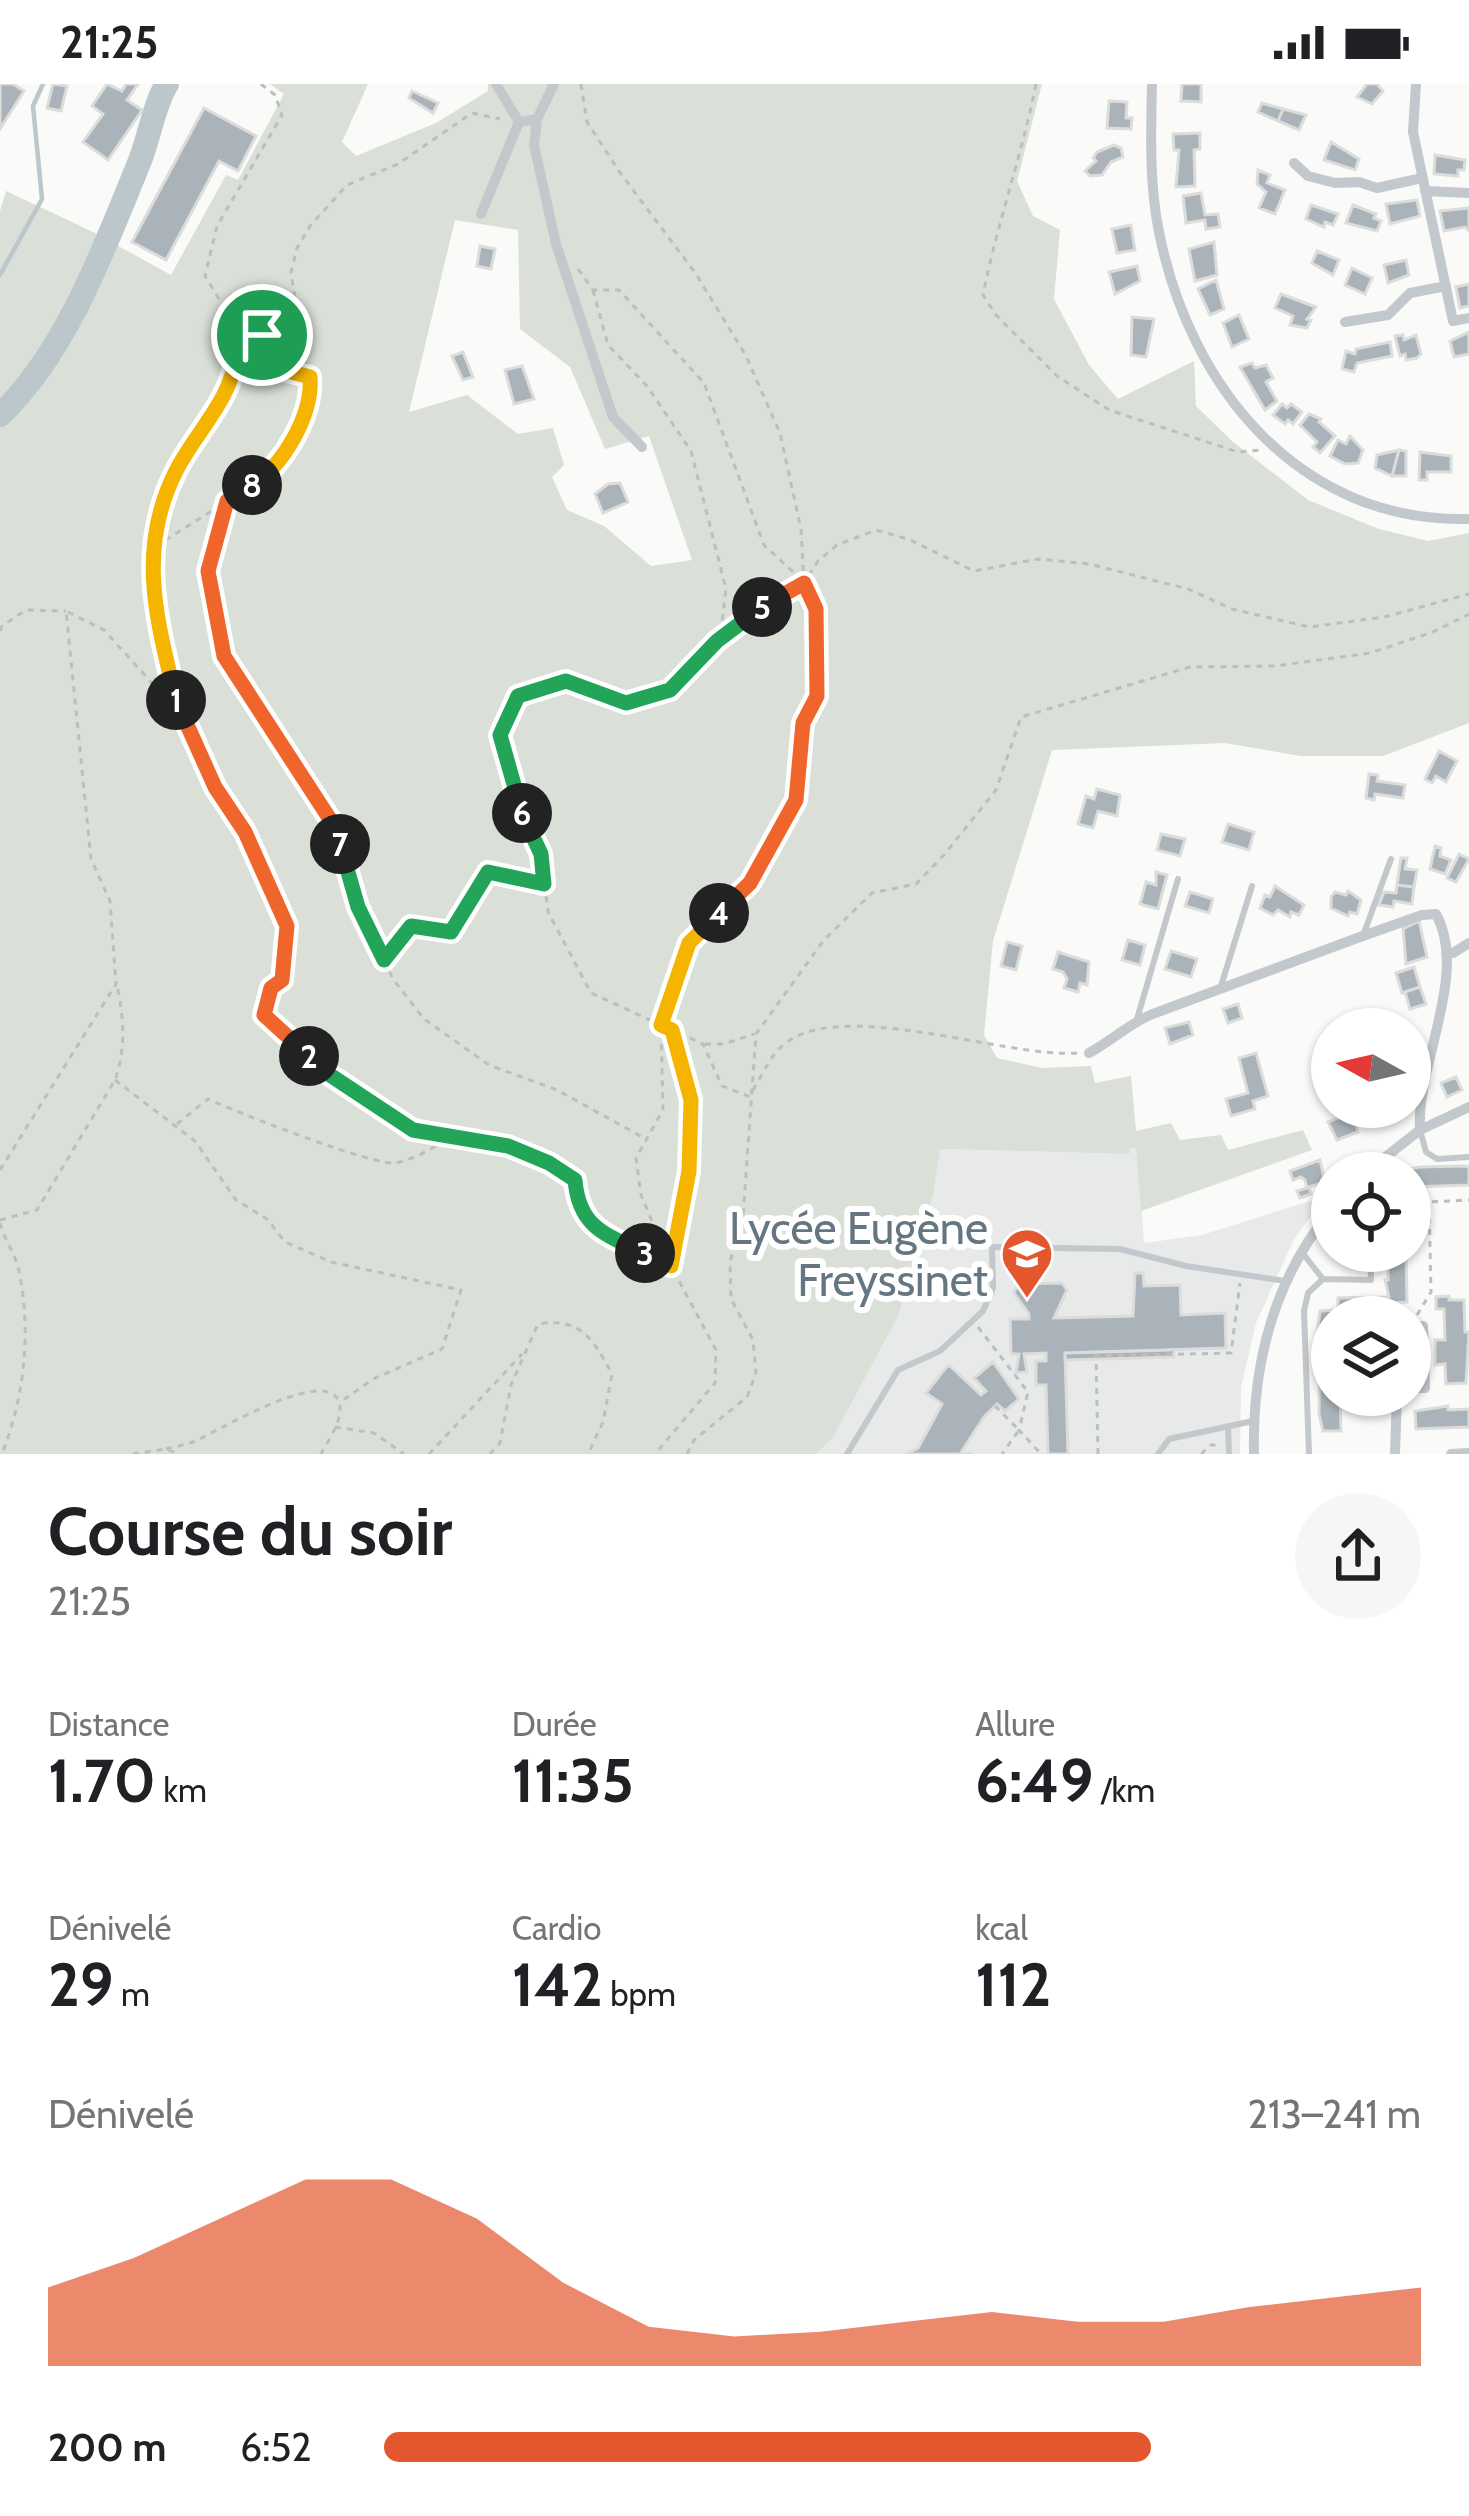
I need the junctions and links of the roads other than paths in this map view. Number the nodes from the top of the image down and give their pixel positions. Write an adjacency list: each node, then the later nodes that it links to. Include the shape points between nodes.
1 (496, 84): 6 (street)
2 (554, 84): 5 (street)
3 (1152, 84): 16 (street, via 1159,233 1187,320 1218,380 1254,428 1309,476 1355,501 1432,520)
4 (1416, 84): 8 (street, via 1411,116)
5 (537, 119): 6 (street); 15 (street, via 534,145 556,244 613,417)
6 (519, 122): 11 (street)
7 (1294, 163): 8 (street, via 1334,183 1377,188)
8 (1422, 178): 9 (street)
9 (1425, 191): 10 (street); 12 (street)
10 (1469, 193)
11 (482, 214)
12 (1446, 286): 13 (street, via 1454,321); 14 (street, via 1410,293 1388,315)
13 (1469, 318)
14 (1345, 322)
15 (642, 447)
16 (1469, 519)
17 (1391, 859): 20 (lane)
18 (1178, 879): 24 (lane)
19 (1252, 886): 23 (lane)
20 (1362, 937): 22 (street, via 1436,914); 23 (street)
21 (1469, 943): 22 (street)
22 (1453, 953): 27 (street)
23 (1220, 990): 24 (street)
24 (1137, 1021): 25 (street)
25 (1089, 1053)
26 (1469, 1107): 27 (street)
27 (1420, 1130): 28 (street); 29 (lane, via 1437,1159)
28 (1392, 1152)
29 (1469, 1157)
30 (1311, 1238): 31 (street)
31 (1301, 1252): 33 (lane); 34 (street)
32 (1371, 1272): 33 (lane, via 1371,1280)
33 (1324, 1279): 42 (lane, via 1304,1311)
34 (1287, 1281): 36 (street, via 1265,1335); 38 (lane, via 1120,1249 992,1247 991,1300 940,1351 898,1370)
35 (1396, 1416): 43 (street)
36 (1253, 1421): 37 (lane); 41 (street)
37 (1228, 1426): 39 (lane, via 1169,1439); 40 (lane)
38 (847, 1454)
39 (1158, 1454)
40 (1229, 1454)
41 (1254, 1454)
42 (1309, 1454)
43 (1394, 1454)
44 (1451, 1454): 45 (street)
45 (1469, 1454)

